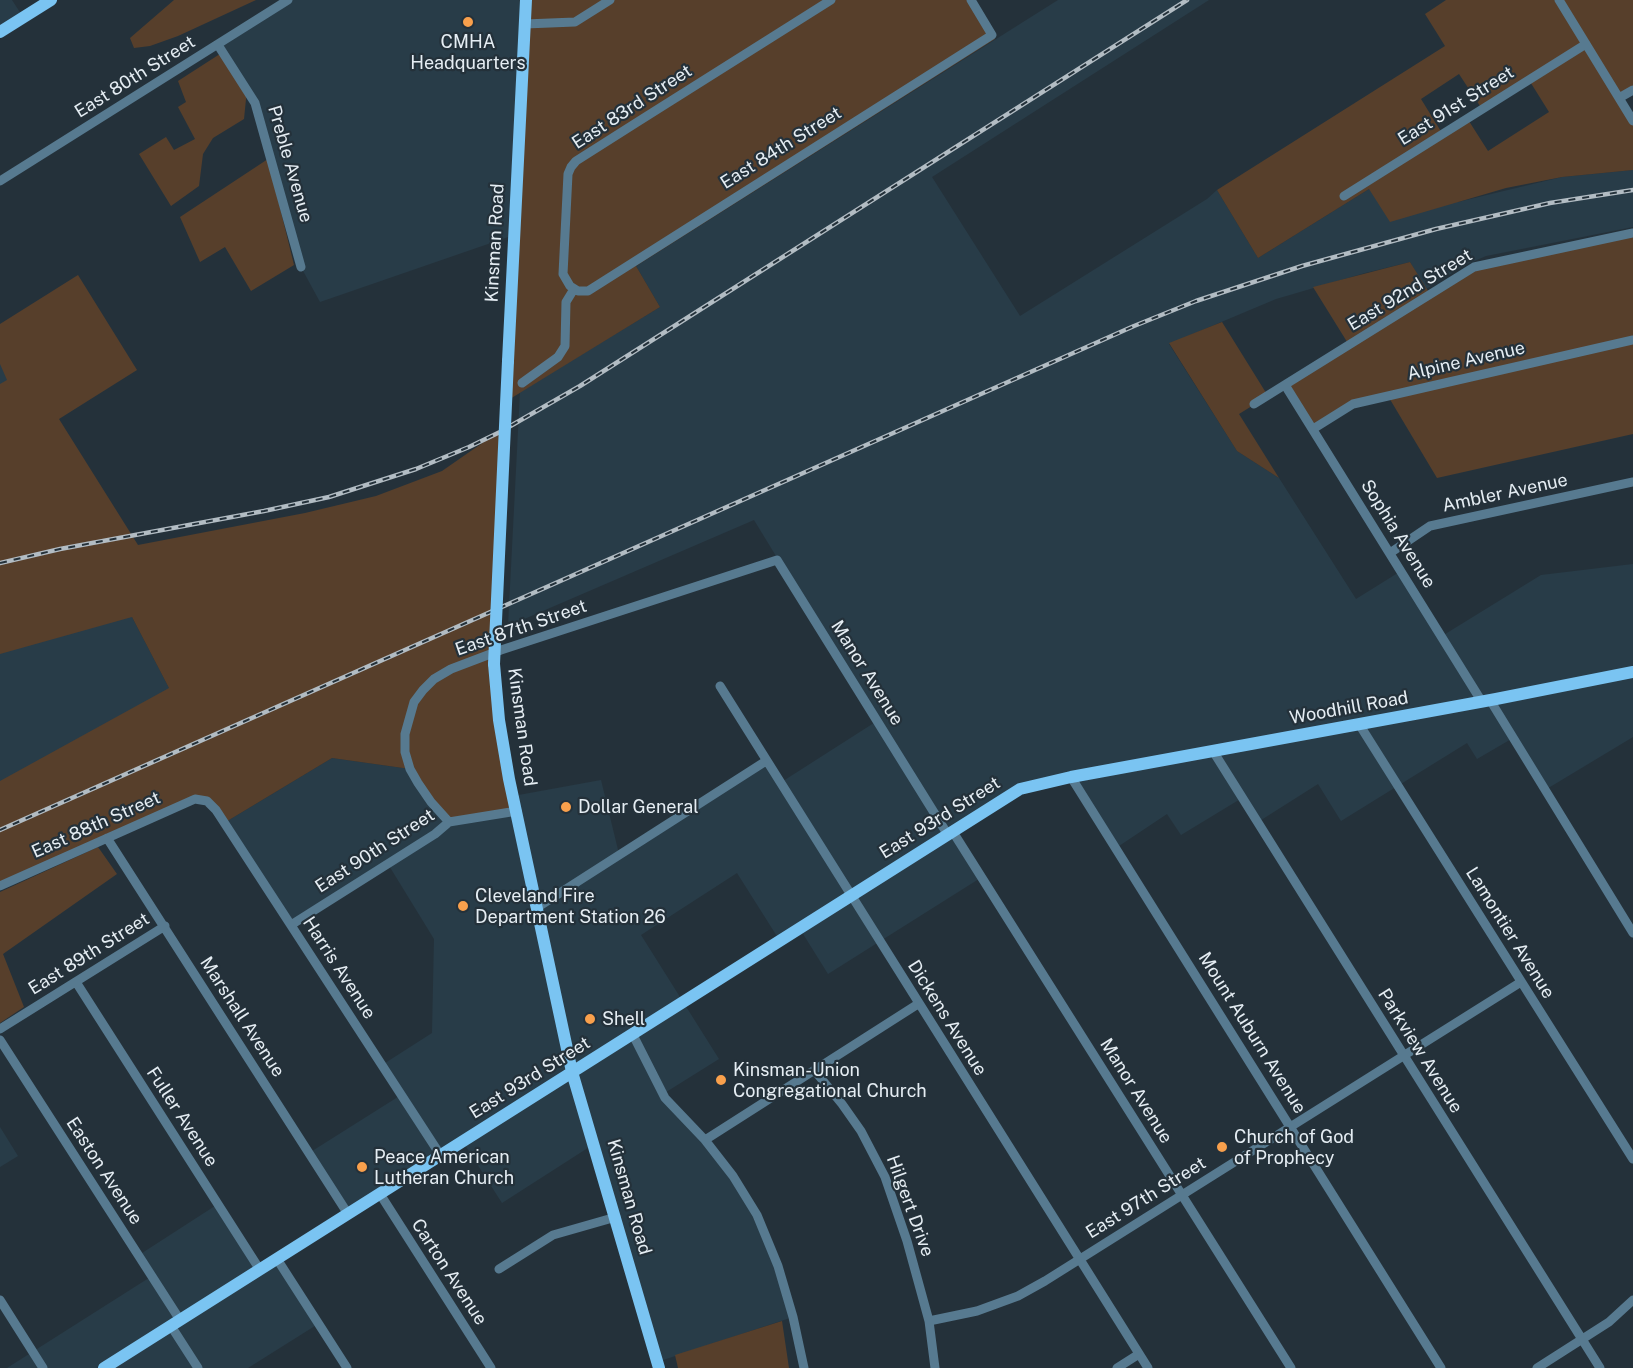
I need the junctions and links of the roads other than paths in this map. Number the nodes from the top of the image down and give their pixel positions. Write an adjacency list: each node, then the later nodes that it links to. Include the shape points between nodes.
1 (51, 0): 9 (main road)
2 (288, 0): 11 (street, East 80th Street)
3 (526, 0): 8 (main road, Kinsman Road)
4 (610, 0): 8 (street, via 575,22)
5 (831, 0): 19 (street, East 83rd Street, via 571,167 563,274)
6 (971, 0): 19 (street, East 84th Street, via 992,35 588,291)
7 (1559, 0): 10 (street)
8 (525, 24): 36 (main road, Kinsman Road, bridge, via 494,664 508,779)
9 (0, 32)
10 (1586, 44): 13 (street); 16 (street, East 91st Street)
11 (218, 45): 15 (street, East 80th Street); 18 (street, Preble Avenue, via 255,103)
12 (1633, 90): 13 (street)
13 (1619, 98): 14 (street)
14 (1633, 121)
15 (0, 181)
16 (1344, 196)
17 (1633, 233): 22 (street, East 92nd Street, via 1474,267)
18 (301, 267)
19 (574, 289): 21 (street, via 566,302 565,346 558,357)
20 (1633, 340): 24 (street, Alpine Avenue, via 1353,404)
21 (522, 383)
22 (1285, 385): 23 (street, East 92nd Street); 24 (street, Sophia Avenue)
23 (1254, 404)
24 (1313, 429): 26 (street, Sophia Avenue)
25 (1633, 482): 26 (street, Ambler Avenue, via 1430,526)
26 (1390, 553): 30 (street, Sophia Avenue)
27 (777, 560): 37 (street, East 87th Street, via 501,650 434,679 414,702 405,734 405,752 418,783); 38 (street, Manor Avenue)
28 (1633, 672): 30 (main road, Woodhill Road)
29 (720, 686): 33 (street, Dickens Avenue)
30 (1486, 701): 31 (main road, Woodhill Road); 45 (street, Sophia Avenue)
31 (1359, 724): 32 (main road, Woodhill Road); 47 (street, Lamontier Avenue)
32 (1213, 751): 34 (main road, Woodhill Road); 52 (street, Parkview Avenue)
33 (765, 761): 41 (street, Dickens Avenue); 42 (street)
34 (1071, 777): 38 (main road, East 93rd Street, via 1020,789); 55 (street, Mount Auburn Avenue)
35 (207, 801): 39 (street, East 88th Street, via 195,799); 43 (street, Harris Avenue)
36 (517, 812): 37 (street, East 90th Street); 42 (main road, Kinsman Road)
37 (449, 822): 43 (street, East 90th Street)
38 (951, 833): 41 (main road, East 93rd Street); 60 (street, Manor Avenue)
39 (107, 838): 40 (street, East 88th Street); 44 (street, Marshall Avenue)
40 (0, 886)
41 (850, 896): 48 (street, Dickens Avenue); 50 (main road, East 93rd Street)
42 (538, 907): 54 (main road, Kinsman Road)
43 (291, 925): 57 (street, Harris Avenue)
44 (165, 926): 46 (street, East 89th Street); 61 (street, Marshall Avenue)
45 (1633, 933)
46 (76, 982): 49 (street, East 89th Street); 66 (street, Fuller Avenue)
47 (1521, 982): 52 (street, East 97th Street); 58 (street, Lamontier Avenue)
48 (918, 1004): 53 (street); 64 (street, Dickens Avenue)
49 (0, 1029)
50 (633, 1035): 54 (main road, East 93rd Street); 56 (street, via 665,1098)
51 (0, 1040): 70 (street, Easton Avenue)
52 (1403, 1056): 55 (street, East 97th Street); 71 (street, Parkview Avenue)
53 (815, 1071): 56 (street); 69 (street, Hilgert Drive, via 861,1131 881,1170 907,1241)
54 (572, 1072): 57 (main road, East 93rd Street); 62 (main road, Kinsman Road)
55 (1291, 1126): 60 (street, East 97th Street); 84 (street, Mount Auburn Avenue)
56 (705, 1140): 79 (street, via 758,1215 778,1266)
57 (441, 1156): 59 (main road, East 93rd Street)
58 (1633, 1159)
59 (380, 1194): 61 (main road, East 93rd Street); 77 (street, Carton Avenue)
60 (1182, 1195): 64 (street, East 97th Street); 83 (street, Manor Avenue)
61 (348, 1214): 63 (main road, East 93rd Street)
62 (616, 1217): 65 (street, via 552,1235); 78 (main road, Kinsman Road)
63 (277, 1259): 66 (main road, East 93rd Street); 76 (street)
64 (1080, 1259): 69 (street, East 97th Street, via 1018,1296 977,1311); 72 (street, Dickens Avenue)
65 (498, 1269)
66 (260, 1270): 70 (main road, East 93rd Street)
67 (0, 1300): 73 (street)
68 (1633, 1300): 71 (street)
69 (929, 1321): 80 (street, Hilgert Drive)
70 (176, 1323): 74 (main road, East 93rd Street); 75 (street, Easton Avenue)
71 (1582, 1340): 85 (street); 86 (street, Parkview Avenue)
72 (1139, 1354): 81 (street); 82 (street, Dickens Avenue)
73 (44, 1368)
74 (104, 1368)
75 (198, 1368)
76 (347, 1368)
77 (491, 1368)
78 (659, 1368)
79 (804, 1368)
80 (935, 1368)
81 (1117, 1368)
82 (1148, 1368)
83 (1290, 1368)
84 (1441, 1368)
85 (1537, 1368)
86 (1600, 1368)

